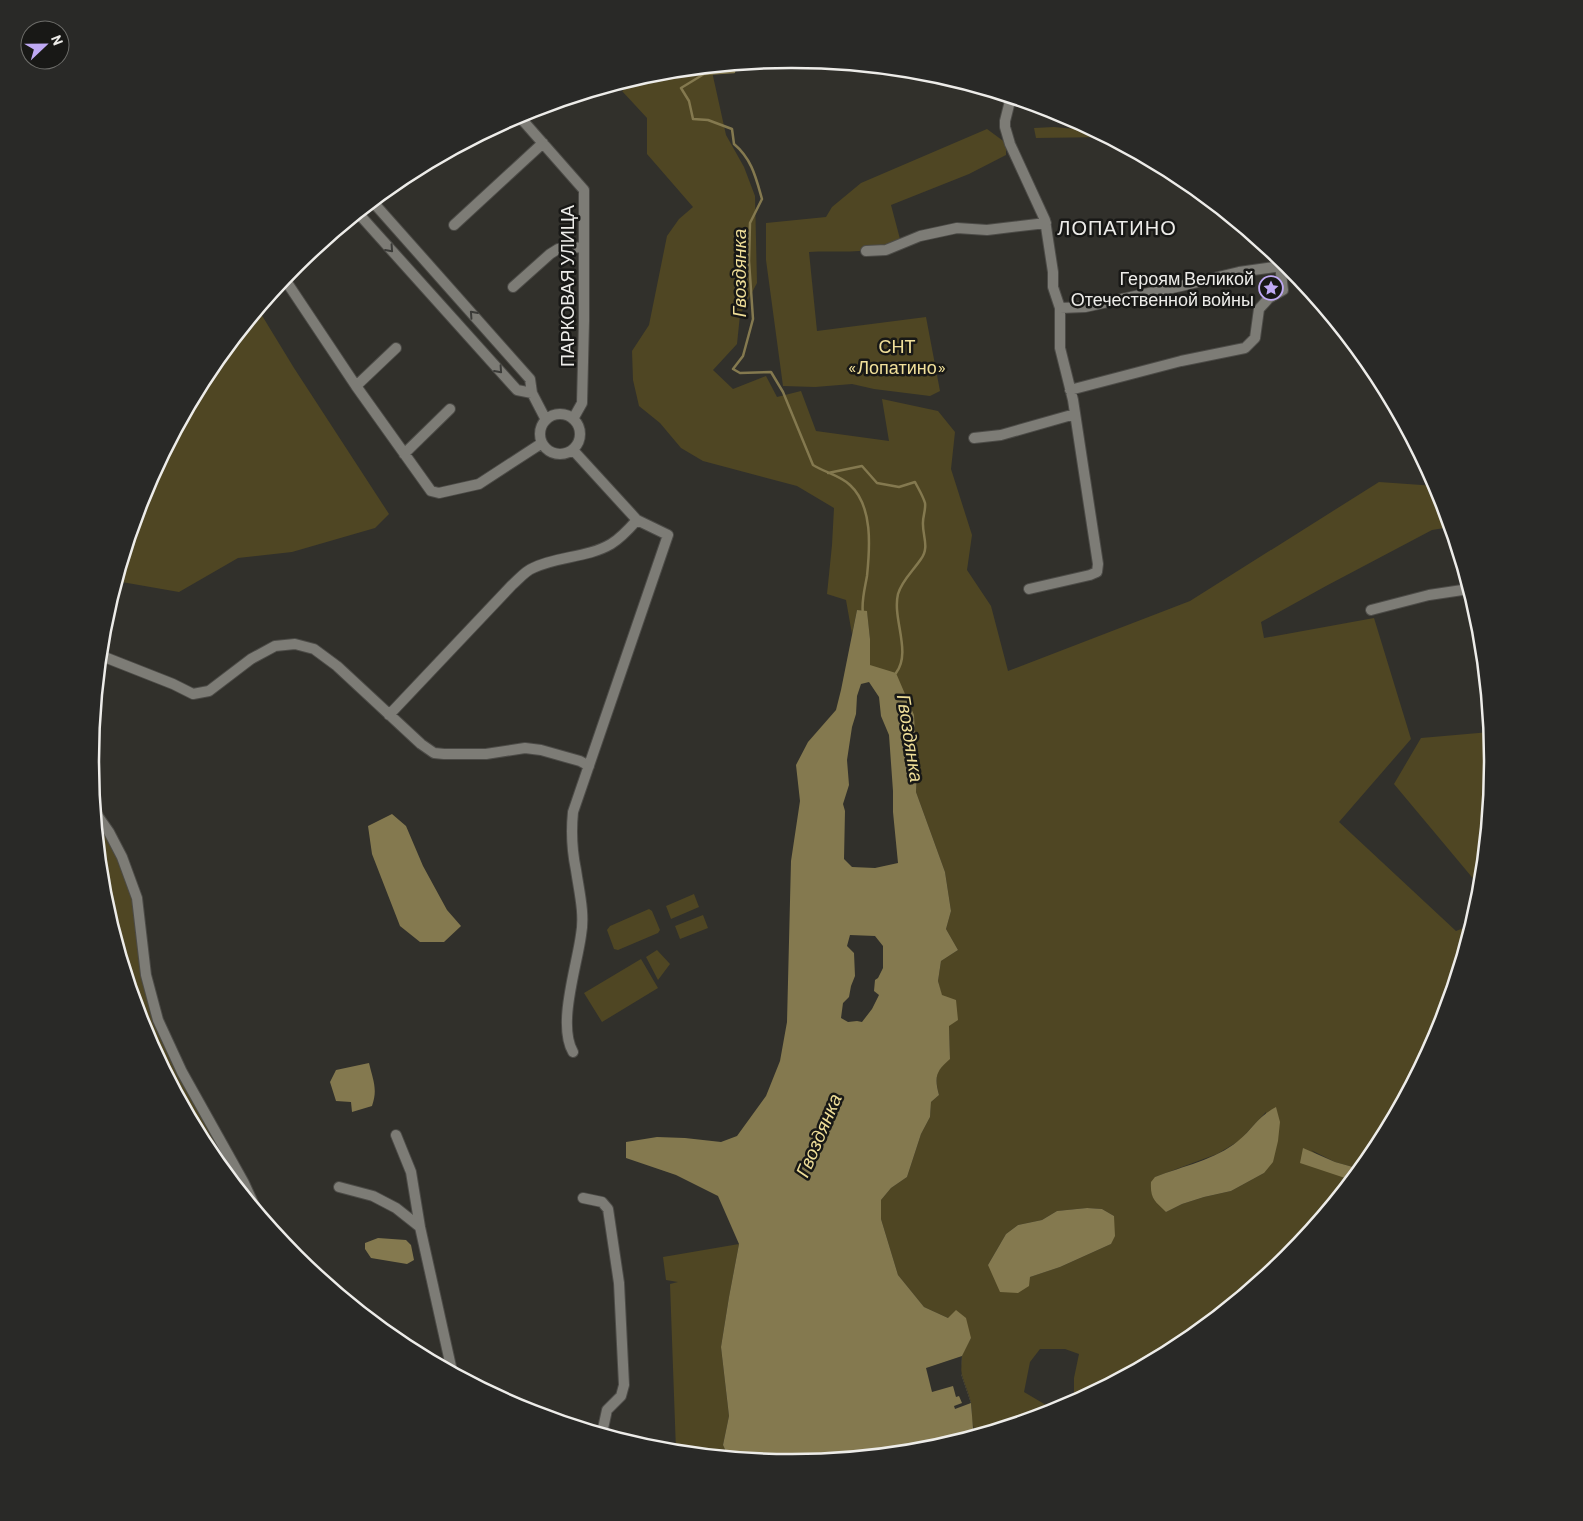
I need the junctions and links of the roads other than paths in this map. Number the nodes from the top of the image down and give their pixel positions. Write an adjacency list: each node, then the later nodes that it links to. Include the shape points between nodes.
1 (1010, 103): 6 (street, via 1005,127 1010,144)
2 (523, 121): 3 (street, ПАРКОВАЯ УЛИЦА)
3 (543, 143): 7 (street); 8 (street, ПАРКОВАЯ УЛИЦА, via 584,190)
4 (377, 206): 18 (street, one-way to 4, via 530,379)
5 (362, 217): 18 (street, one-way to 18, via 517,390)
6 (1046, 223): 9 (street, via 987,230 957,228 920,236 886,250); 14 (street, via 1053,287)
7 (454, 225)
8 (584, 247): 13 (street, via 558,249); 21 (street, ПАРКОВАЯ УЛИЦА, via 582,403)
9 (866, 251)
10 (1276, 264): 14 (street, via 1085,307)
11 (1283, 271): 17 (street, via 1283,290 1259,309 1255,338 1246,348)
12 (288, 284): 16 (street)
13 (513, 286)
14 (1060, 308): 17 (street, via 1060,348)
15 (396, 348): 16 (street)
16 (356, 386): 26 (street)
17 (1070, 390): 20 (street)
18 (532, 393): 22 (street)
19 (450, 409): 26 (street)
20 (1075, 414): 23 (street, via 1001,435); 28 (street, via 1097,572)
21 (573, 419): 22 (street, via 562,414); 25 (street, via 580,430 580,439)
22 (546, 420): 24 (street, via 540,430)
23 (974, 438)
24 (542, 443): 25 (street, via 554,454 563,455); 26 (street, via 479,484 439,493 431,490)
25 (573, 450): 27 (street)
26 (404, 454)
27 (637, 520): 32 (street, via 610,544 530,569); 33 (street, via 668,536)
28 (1029, 589)
29 (1463, 590): 30 (street)
30 (1371, 610)
31 (106, 658): 32 (street, via 193,694 209,691 274,646 295,644 314,649 337,666)
32 (389, 715): 33 (street, via 434,753 486,754 525,748)
33 (589, 766): 35 (street, via 572,825 582,914 582,934 568,1019 569,1046)
34 (101, 821): 37 (street, via 122,857 137,898 146,975 158,1020 182,1072)
35 (574, 1052)
36 (396, 1135): 40 (street, via 411,1172)
37 (246, 1187)
38 (339, 1187): 40 (street, via 373,1196 396,1208)
39 (582, 1198): 42 (street, via 602,1202 608,1209 619,1283 624,1385 621,1396 607,1410)
40 (420, 1228): 41 (street)
41 (450, 1364)
42 (603, 1427)

